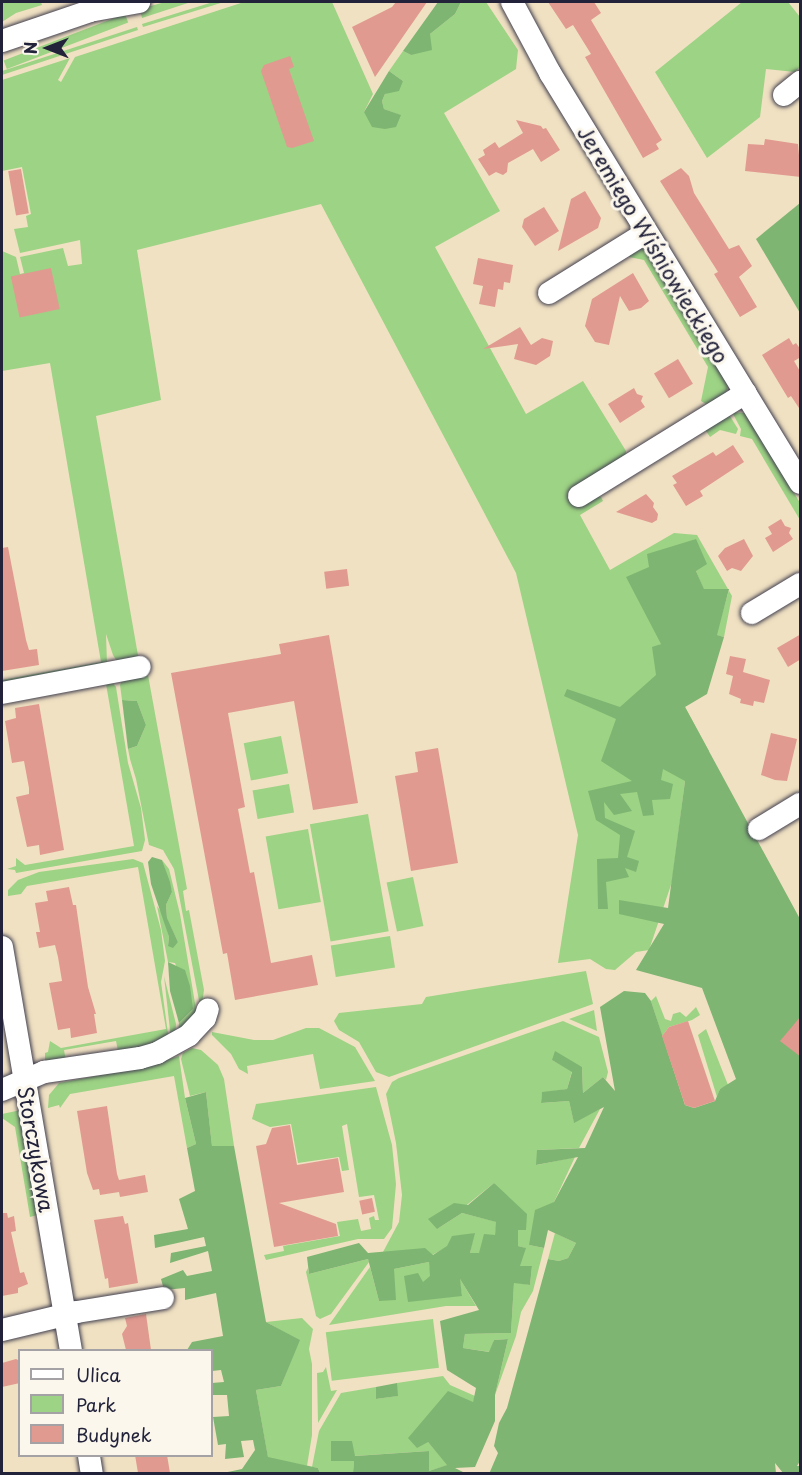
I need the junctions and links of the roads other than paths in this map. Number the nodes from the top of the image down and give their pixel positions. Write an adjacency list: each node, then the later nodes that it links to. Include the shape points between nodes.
1 (139, 2): 3 (street)
2 (512, 2): 5 (street, Jeremiego Wiśniowieckiego, via 550,73)
3 (99, 6): 4 (street)
4 (2, 41)
5 (647, 231): 6 (street); 7 (street, Jeremiego Wiśniowieckiego)
6 (549, 293)
7 (746, 393): 8 (street, Jeremiego Wiśniowieckiego); 9 (street)
8 (801, 483)
9 (579, 496)
10 (801, 584): 11 (street)
11 (752, 613)
12 (140, 667): 13 (street)
13 (2, 693)
14 (801, 804): 15 (street)
15 (759, 829)
16 (2, 947): 18 (street, Storczykowa)
17 (206, 1013): 18 (street, via 186,1038 157,1053 44,1072)
18 (25, 1079): 19 (street); 21 (street, Storczykowa)
19 (2, 1090)
20 (163, 1298): 21 (street)
21 (66, 1316): 22 (street); 23 (street, Storczykowa)
22 (2, 1330)
23 (71, 1349)
24 (89, 1457): 25 (street)
25 (92, 1473)

